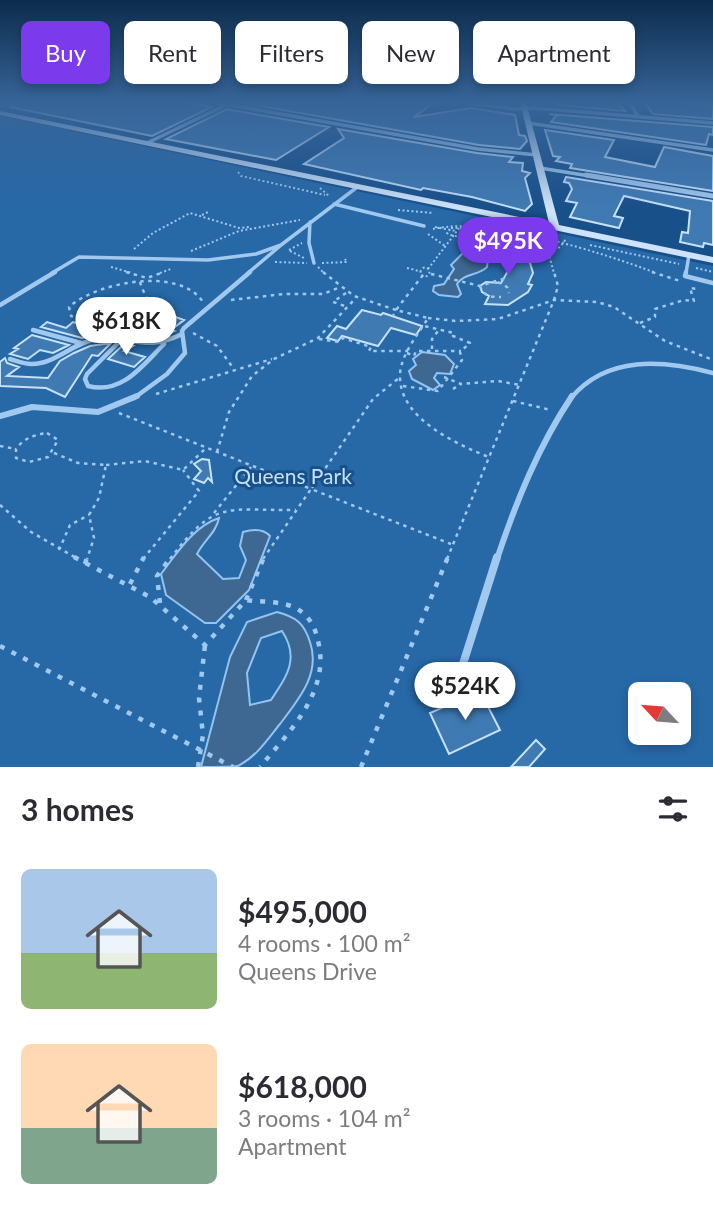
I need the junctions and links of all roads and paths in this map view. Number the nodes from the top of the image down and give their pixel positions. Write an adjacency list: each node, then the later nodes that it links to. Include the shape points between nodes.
1 (121, 138): 6 (main road)
2 (158, 138): 6 (street)
3 (418, 138): 8 (street)
4 (532, 138): 8 (main road)
5 (629, 138): 7 (street)
6 (147, 143): 11 (main road)
7 (713, 150)
8 (537, 155): 10 (main road)
9 (238, 168): 12 (path, via 241,176)
10 (540, 168): 13 (street); 30 (main road)
11 (356, 188): 14 (lane); 30 (main road)
12 (325, 195)
13 (713, 196)
14 (333, 201): 15 (path); 21 (lane); 22 (lane)
15 (327, 203)
16 (398, 210): 18 (path)
17 (210, 211): 19 (path)
18 (440, 213)
19 (202, 215): 25 (path); 41 (path, via 190,213 173,220)
20 (305, 218): 25 (path)
21 (310, 222): 28 (lane); 36 (lane)
22 (424, 226): 23 (path)
23 (436, 227): 24 (path); 26 (path)
24 (460, 227): 26 (path); 29 (path); 32 (path, via 466,234); 34 (path)
25 (252, 228): 44 (path)
26 (447, 230): 29 (path); 32 (path)
27 (528, 230): 30 (path)
28 (310, 232): 39 (path, via 306,241); 47 (lane)
29 (456, 232): 32 (path)
30 (553, 232): 33 (path); 34 (path); 45 (main road)
31 (427, 233): 37 (path)
32 (453, 236): 37 (path)
33 (566, 238): 38 (path); 45 (path)
34 (545, 241): 38 (path); 40 (path)
35 (510, 244): 51 (path, via 500,241 487,246 501,260 511,261)
36 (281, 245): 39 (path); 44 (lane, via 240,258); 46 (lane)
37 (445, 246): 53 (path)
38 (562, 246): 40 (path); 63 (path)
39 (289, 251): 47 (path)
40 (548, 253): 74 (path, via 558,286)
41 (120, 258): 44 (lane); 75 (lane, via 79,257)
42 (345, 259): 47 (path, via 347,262)
43 (713, 260): 45 (main road)
44 (176, 261): 49 (path)
45 (688, 261): 55 (path); 60 (lane, via 685,276)
46 (263, 262): 47 (path); 73 (lane)
47 (314, 263): 68 (path)
48 (105, 265): 58 (path)
49 (171, 268): 52 (path); 58 (path)
50 (407, 268): 54 (path)
51 (511, 268)
52 (178, 269)
53 (428, 269): 54 (path); 56 (path)
54 (419, 271): 57 (path)
55 (713, 272)
56 (431, 274): 57 (path); 67 (path)
57 (423, 275): 77 (path)
58 (147, 278): 61 (path); 78 (path, via 195,290 203,302)
59 (506, 278): 62 (path)
60 (704, 281): 65 (lane); 66 (path, via 704,286)
61 (140, 282): 83 (path, via 149,293 152,311 152,320); 83 (path, via 91,292 68,310 74,318 87,321)
62 (498, 282): 67 (path); 70 (path)
63 (681, 282)
64 (689, 283): 66 (path)
65 (713, 283)
66 (698, 285): 81 (path, via 698,290 691,288 694,301 661,306 655,309 655,317)
67 (480, 286): 71 (path, via 482,292)
68 (339, 288): 69 (path); 73 (path, via 323,294)
69 (345, 293): 72 (path); 76 (path, via 333,302)
70 (509, 293)
71 (501, 297)
72 (355, 299): 76 (path); 77 (path)
73 (217, 300): 78 (lane)
74 (554, 300): 80 (path, via 498,319); 81 (path, via 597,302); 103 (path)
75 (0, 305)
76 (348, 307): 88 (path)
77 (397, 310): 79 (path); 80 (path)
78 (202, 312): 87 (lane)
79 (393, 316)
80 (428, 318): 82 (path)
81 (640, 323): 97 (path, via 665,341)
82 (424, 326): 86 (path); 94 (path)
83 (145, 327): 84 (path)
84 (152, 328)
85 (33, 330): 90 (lane)
86 (438, 331): 92 (path); 93 (path, via 470,341)
87 (182, 334): 91 (lane); 98 (path, via 202,336 227,355); 108 (lane, via 186,353 169,373)
88 (318, 338): 94 (path, via 340,342 343,338 376,353); 96 (path)
89 (120, 341): 90 (lane); 91 (lane, via 146,346); 91 (lane, via 87,374 88,386 99,390 118,386)
90 (82, 343): 95 (lane, via 39,363)
91 (164, 343)
92 (432, 349): 93 (path); 94 (path, via 416,351 414,356)
93 (461, 351): 100 (path, via 456,371)
94 (408, 352): 101 (path)
95 (10, 359)
96 (272, 359): 98 (path); 114 (path, via 254,372 241,390 221,430)
97 (713, 360)
98 (234, 369): 106 (path)
99 (713, 373): 109 (lane, via 679,364 624,366 591,377)
100 (446, 377): 102 (path); 104 (path, via 444,387 435,391)
101 (399, 378): 104 (path); 120 (path, via 373,399)
102 (461, 384): 103 (path, via 498,381); 105 (path)
103 (520, 385): 107 (path)
104 (402, 386): 116 (path, via 411,409 429,428)
105 (453, 389)
106 (148, 396)
107 (513, 401): 109 (path); 116 (path)
108 (110, 409): 110 (lane, via 85,412 35,405); 112 (path)
109 (560, 412): 133 (lane, via 511,516)
110 (0, 416)
111 (0, 446): 113 (path)
112 (206, 448): 114 (path); 119 (path)
113 (16, 449): 115 (path, via 16,458 25,463); 115 (path, via 29,437 47,433 58,440)
114 (217, 452): 118 (path)
115 (54, 453): 117 (path, via 78,463)
116 (491, 458): 125 (path)
117 (106, 466): 119 (path, via 146,459); 124 (path, via 99,498)
118 (252, 466): 120 (path); 123 (path)
119 (183, 470): 128 (path, via 199,491 146,554)
120 (311, 489): 122 (path); 125 (path)
121 (0, 505): 126 (path, via 20,525)
122 (296, 510): 123 (path); 129 (path, via 266,552)
123 (214, 513): 130 (path, via 181,544 157,576)
124 (89, 515): 126 (path, via 70,525); 127 (path, via 94,538)
125 (453, 544): 138 (path)
126 (59, 550): 127 (path)
127 (85, 565): 128 (path)
128 (130, 584): 130 (path)
129 (246, 600): 131 (path); 137 (path, via 301,610 322,645 323,669 309,702)
130 (160, 603): 131 (path)
131 (205, 645): 134 (path, via 199,698)
132 (0, 646): 134 (path)
133 (463, 667)
134 (202, 751): 135 (path); 136 (path)
135 (198, 767)
136 (233, 767)
137 (260, 767)
138 (361, 767)

